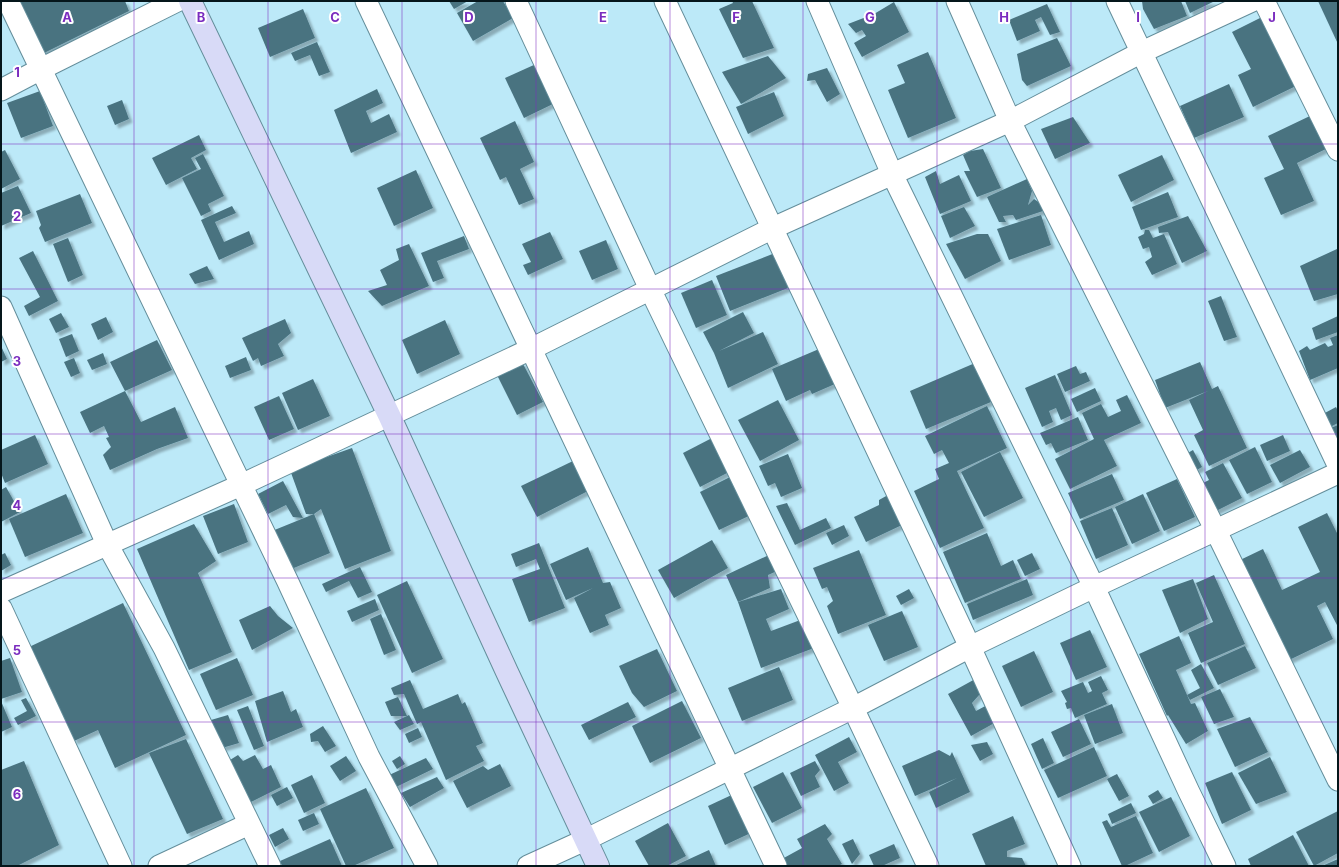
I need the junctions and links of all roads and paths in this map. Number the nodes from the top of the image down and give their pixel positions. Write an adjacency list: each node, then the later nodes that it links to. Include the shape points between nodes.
1 (8, 1): 13 (street)
2 (177, 1): 13 (street)
3 (190, 1): 22 (street)
4 (366, 1): 21 (street)
5 (516, 1): 19 (street)
6 (665, 1): 18 (street)
7 (817, 1): 17 (street)
8 (957, 1): 15 (street)
9 (1117, 1): 12 (street)
10 (1252, 1): 12 (street)
11 (1264, 1): 16 (street)
12 (1142, 52): 15 (street); 23 (street)
13 (41, 69): 14 (street); 25 (street)
14 (1, 90)
15 (1010, 121): 17 (street); 26 (street)
16 (1338, 150)
17 (892, 174): 18 (street); 28 (street)
18 (773, 228): 19 (street); 31 (street)
19 (650, 289): 21 (street); 32 (street)
20 (1, 307): 27 (street)
21 (531, 349): 22 (street); 33 (street)
22 (389, 415): 25 (street); 36 (street)
23 (1338, 466)
24 (1338, 473): 26 (street)
25 (241, 485): 27 (street); 40 (street, via 369,757)
26 (1216, 531): 28 (street); 34 (street)
27 (107, 544): 29 (street); 35 (street, via 164,648)
28 (1094, 587): 31 (street); 46 (street, via 1188,792)
29 (1, 592)
30 (1, 608): 37 (street)
31 (970, 647): 32 (street); 45 (street)
32 (853, 708): 33 (street); 44 (street)
33 (729, 768): 36 (street); 43 (street)
34 (1338, 780)
35 (249, 824): 38 (street); 39 (street)
36 (585, 840): 41 (street); 42 (street)
37 (121, 866)
38 (159, 866)
39 (270, 866)
40 (427, 866)
41 (528, 866)
42 (598, 866)
43 (776, 866)
44 (928, 866)
45 (1070, 866)
46 (1225, 866)

